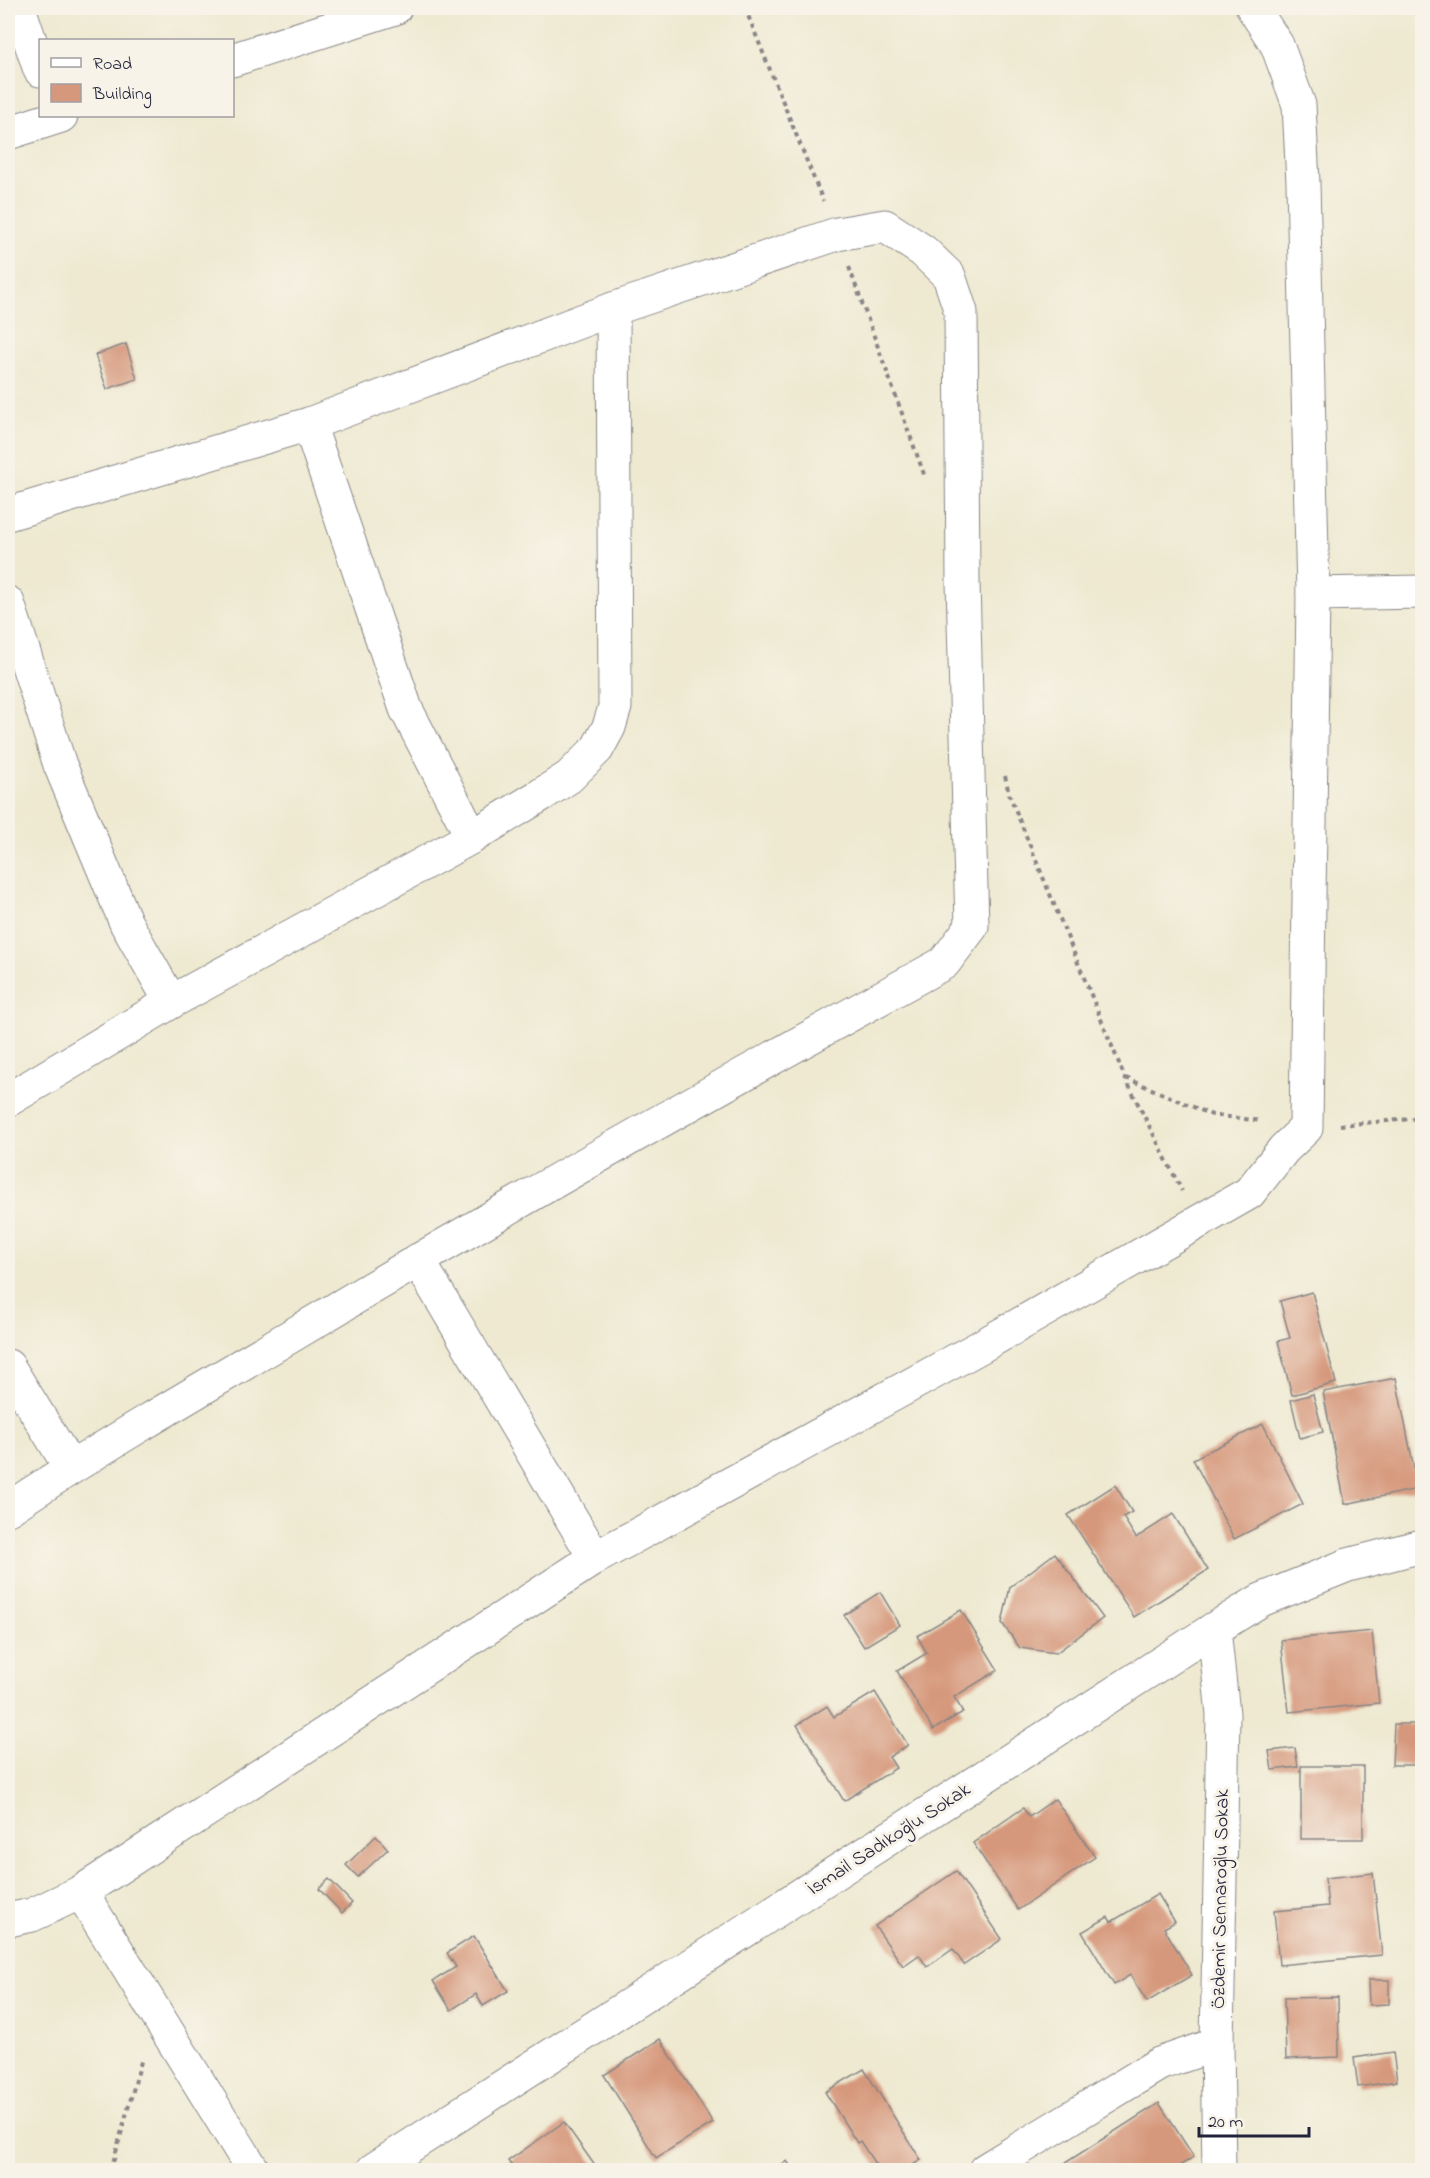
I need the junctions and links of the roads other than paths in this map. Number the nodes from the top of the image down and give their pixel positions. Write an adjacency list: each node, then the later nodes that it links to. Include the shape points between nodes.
1 (19, 8): 5 (street)
2 (395, 8): 4 (street)
3 (1253, 8): 12 (street, via 1277,45 1299,105)
4 (234, 59)
5 (39, 67)
6 (55, 117): 7 (street)
7 (8, 133)
8 (614, 309): 9 (street); 14 (street, via 615,707 597,749 569,777); 17 (street, via 837,234 885,226 923,251 949,276 962,312 963,582 972,926 944,963 695,1100)
9 (309, 424): 10 (street); 14 (street, via 406,709)
10 (8, 514)
11 (1422, 592): 12 (street)
12 (1313, 594): 22 (street, via 1306,1128 1249,1193 980,1347)
13 (8, 603): 15 (street, via 60,765 126,923)
14 (472, 837): 15 (street)
15 (171, 1002): 16 (street)
16 (8, 1100)
17 (418, 1260): 19 (street); 22 (street)
18 (8, 1366): 19 (street)
19 (70, 1467): 20 (street)
20 (8, 1509)
21 (1422, 1546): 23 (street, İsmail Sadıkoğlu Sokak, via 1348,1565 1261,1600)
22 (596, 1558): 24 (street)
23 (1214, 1629): 26 (street, Özdemir Sennaroğlu Sokak, via 1223,1714); 28 (street, İsmail Sadıkoğlu Sokak)
24 (81, 1892): 25 (street, via 32,1915); 27 (street)
25 (8, 1920)
26 (1217, 2044): 29 (street, via 1159,2064); 30 (street, Özdemir Sennaroğlu Sokak)
27 (253, 2170)
28 (373, 2170)
29 (985, 2170)
30 (1219, 2170)

